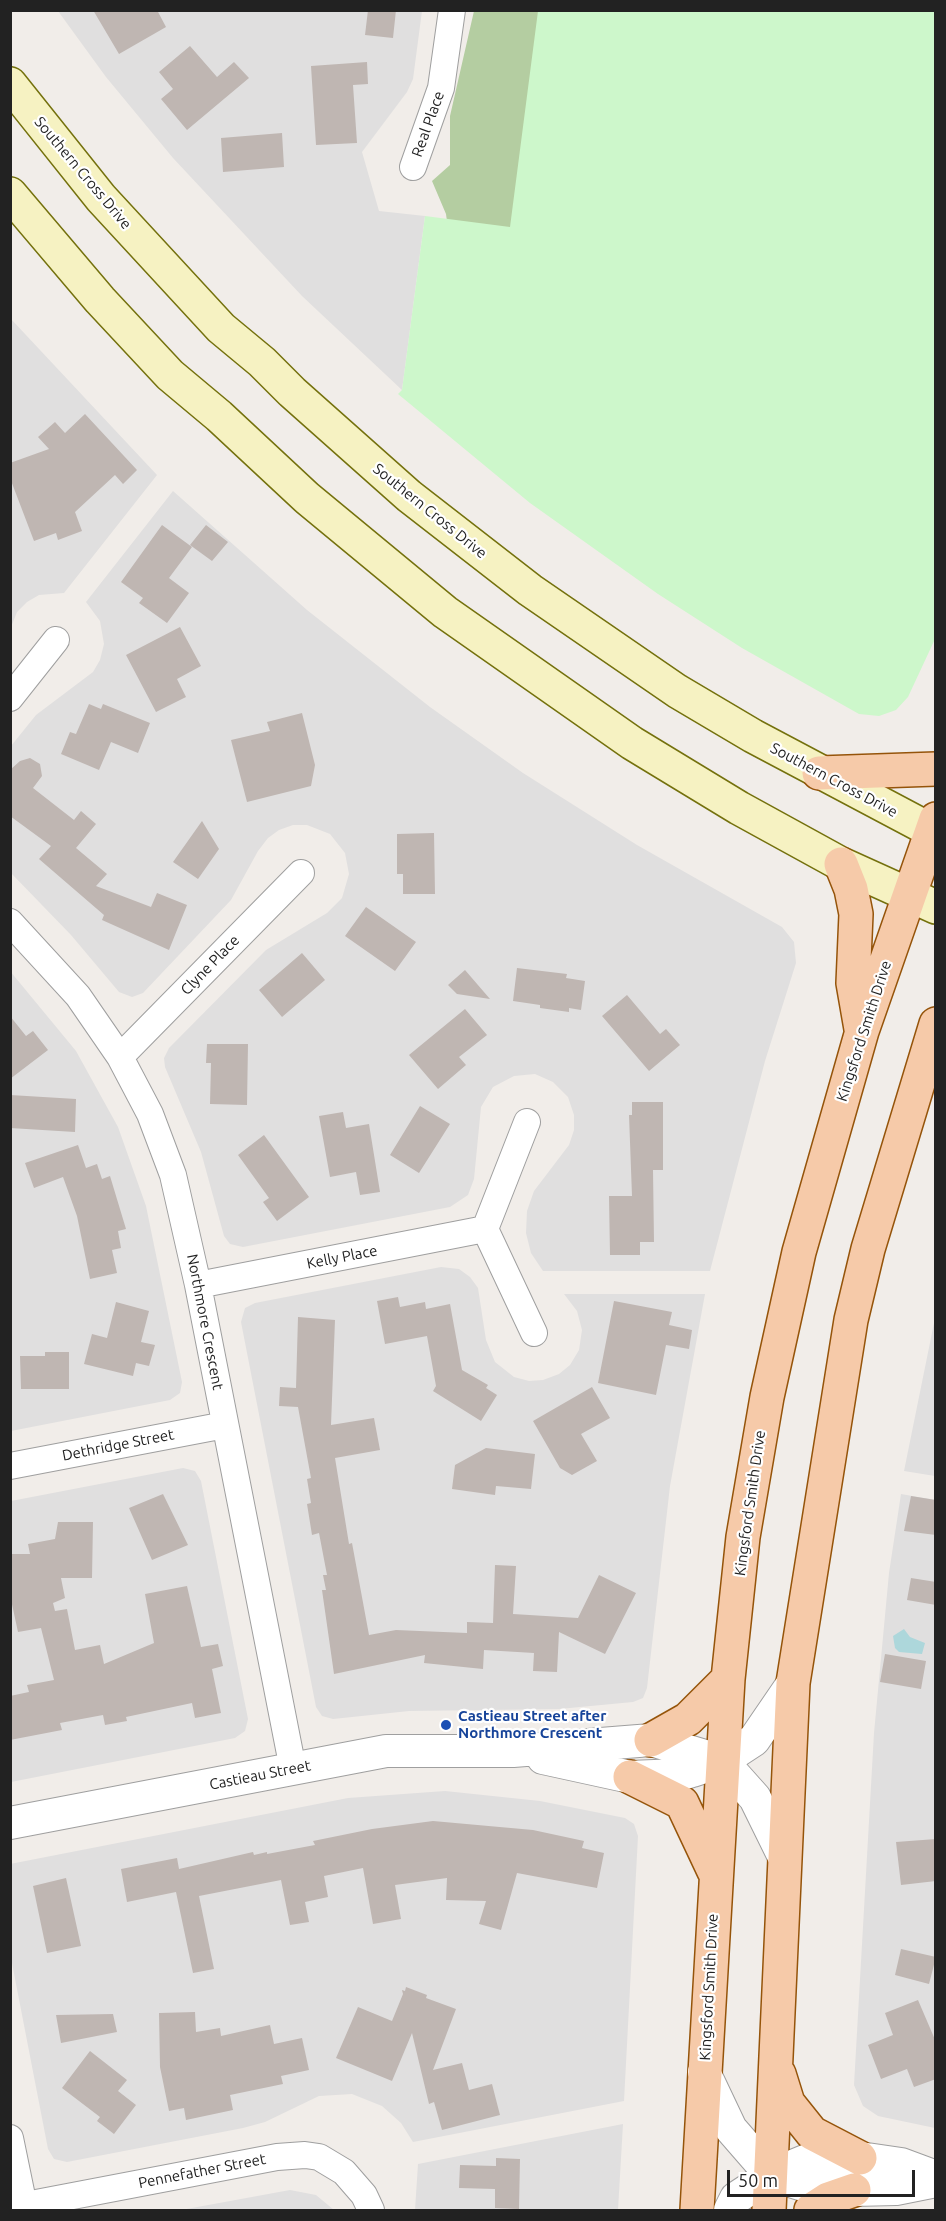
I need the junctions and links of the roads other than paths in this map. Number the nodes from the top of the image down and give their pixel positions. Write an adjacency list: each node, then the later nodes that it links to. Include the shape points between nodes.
1 (452, 10): 3 (street, Real Place, via 441,88)
2 (10, 84): 8 (main road, Southern Cross Drive, via 101,198 221,328 409,496 600,640 677,691)
3 (412, 167)
4 (10, 194): 10 (main road, via 170,375 307,498 445,612 632,743)
5 (56, 640): 6 (street)
6 (10, 698)
7 (936, 769): 8 (main road)
8 (819, 773): 9 (main road, Southern Cross Drive)
9 (934, 828): 12 (main road, Kingsford Smith Drive)
10 (841, 864): 12 (main road); 15 (main road, via 856,914 853,983)
11 (301, 873): 16 (street, Clyne Place)
12 (922, 902): 15 (main road, Kingsford Smith Drive)
13 (10, 922): 16 (street, Northmore Crescent, via 78,996)
14 (936, 1024): 24 (main road, via 868,1249 851,1320)
15 (862, 1031): 23 (main road, Kingsford Smith Drive, via 782,1320 743,1538)
16 (120, 1057): 19 (street, Northmore Crescent, via 150,1114 173,1175)
17 (527, 1122): 18 (street)
18 (486, 1229): 19 (street, Kelly Place); 20 (street)
19 (198, 1285): 21 (street, Northmore Crescent)
20 (534, 1333)
21 (225, 1425): 22 (street, Dethridge Street); 28 (street, Northmore Crescent)
22 (10, 1466)
23 (728, 1679): 25 (main road, via 688,1719); 27 (main road, Kingsford Smith Drive)
24 (793, 1683): 27 (street, Castieau Street, via 754,1740); 31 (main road)
25 (651, 1740): 26 (street, Castieau Street); 27 (street, Castieau Street)
26 (513, 1751): 28 (street, Castieau Street, via 386,1751); 29 (street, Castieau Street)
27 (722, 1761): 29 (street, Castieau Street, via 679,1775); 31 (street, via 755,1798); 32 (main road, Kingsford Smith Drive)
28 (293, 1769): 30 (street, Castieau Street)
29 (630, 1777): 32 (main road, via 682,1803)
30 (10, 1823)
31 (785, 1859): 33 (main road)
32 (715, 1873): 34 (main road, Kingsford Smith Drive)
33 (776, 2066): 36 (main road, via 788,2103 812,2133); 37 (main road)
34 (704, 2072): 37 (street, via 731,2129); 41 (main road, Kingsford Smith Drive)
35 (10, 2138): 39 (street)
36 (857, 2174): 37 (street, via 800,2184); 38 (street, via 896,2189); 44 (main road)
37 (771, 2175): 42 (street, via 736,2198); 43 (main road)
38 (936, 2179)
39 (17, 2207): 40 (street, Pennefather Street, via 305,2154 319,2157 344,2172 364,2195)
40 (371, 2211)
41 (697, 2211)
42 (730, 2211)
43 (769, 2211)
44 (811, 2211)

